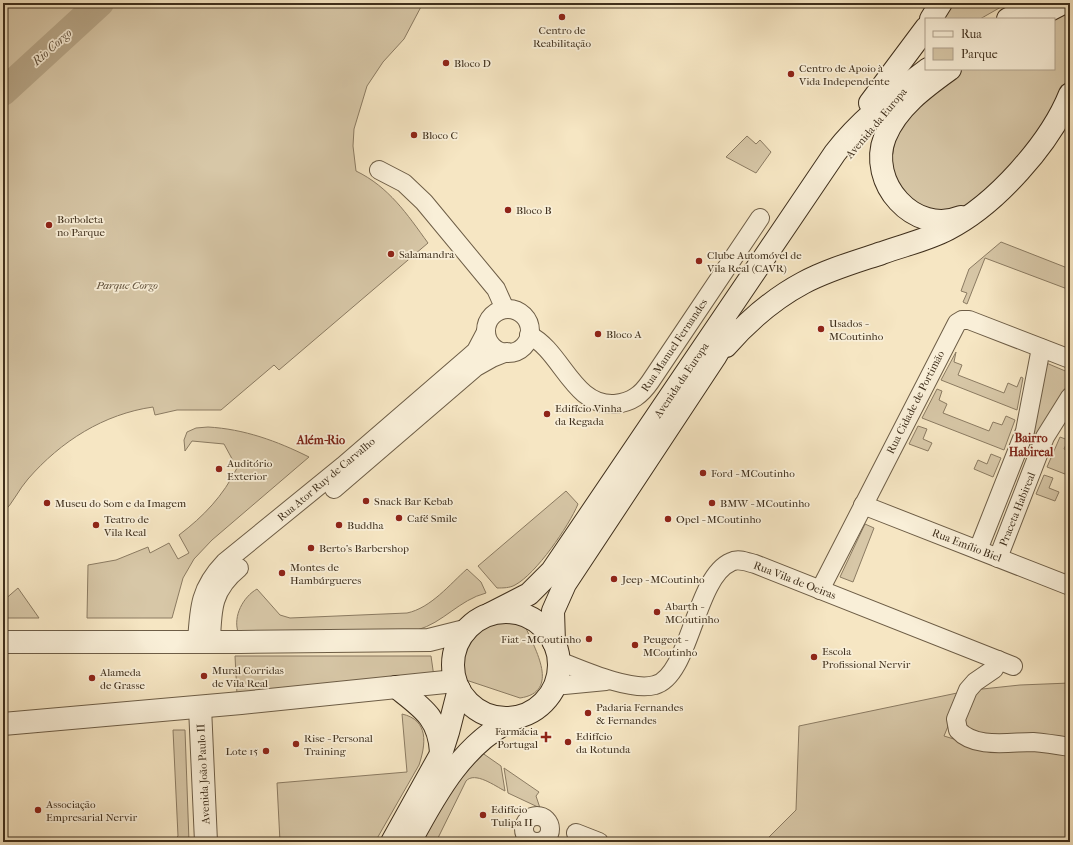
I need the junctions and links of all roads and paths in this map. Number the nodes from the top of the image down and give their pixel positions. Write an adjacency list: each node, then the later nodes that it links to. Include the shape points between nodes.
1 (942, 3): 4 (main road)
2 (1063, 3): 3 (main road)
3 (1037, 10): 5 (main road)
4 (933, 18)
5 (1011, 18)
6 (925, 29): 10 (main road)
7 (949, 70): 12 (main road, via 913,99 891,126 882,148 883,171 891,193 898,202 927,219 957,218)
8 (919, 76): 10 (main road, Avenida da Europa, via 869,115); 19 (main road, Avenida da Europa, via 860,140 833,176 737,317)
9 (1070, 94): 12 (main road, via 1053,128 1033,155)
10 (835, 154): 27 (main road, Avenida da Europa, via 552,571 529,594)
11 (379, 170): 14 (street, via 404,183 424,202 496,289)
12 (983, 204): 19 (main road, via 947,230 823,273 793,288 755,317)
13 (760, 218): 16 (street, Rua Manuel Fernandes, via 650,382 639,396 632,400 610,404 590,396 575,384 543,345)
14 (505, 309): 15 (street, via 498,311 489,320); 16 (street, via 515,310 523,315 529,324)
15 (486, 332): 18 (street, via 487,338 495,348); 30 (street, Rua Ator Ruy de Carvalho, via 476,351 218,570 208,582 200,603)
16 (529, 335): 18 (street, via 523,346 513,352)
17 (1041, 348): 20 (street, Rua Cidade de Portimão); 22 (street, Rua Cidade de Portimão, via 969,320 957,323); 23 (street, Praceta Habireal, via 1025,431)
18 (507, 352): 30 (street, Rua Ator Ruy de Carvalho, via 476,367 384,448 230,575 219,589 213,604)
19 (715, 358): 31 (main road, Avenida da Europa, via 565,584 553,611)
20 (1070, 359)
21 (1070, 397): 24 (street, Praceta Habireal, via 1046,437)
22 (863, 505): 23 (street, Rua Emílio Biel); 26 (street, Rua Cidade de Portimão)
23 (978, 550): 24 (street, Rua Emílio Biel)
24 (998, 558): 25 (street, Rua Emílio Biel)
25 (1070, 586)
26 (820, 590): 32 (street, Rua Vila de Oeiras, via 751,562 732,561 720,570 710,585 674,668 662,683 648,686); 39 (street, Rua Vila de Oeiras, via 1006,663 975,682 968,690 956,719 958,730 968,737 981,741 1033,742)
27 (490, 614): 28 (main road, via 476,621); 31 (main road, via 517,613 529,617 548,633)
28 (465, 631): 30 (main road, via 429,640); 33 (main road, via 456,646 453,663)
29 (3, 642): 30 (main road)
30 (204, 642)
31 (556, 652): 32 (street); 34 (main road, via 558,674)
32 (612, 681): 34 (street)
33 (457, 685): 35 (main road); 37 (main road, via 467,700 491,716); 40 (main road)
34 (554, 686): 37 (main road, via 546,699 534,710)
35 (396, 687): 36 (main road); 40 (main road, via 432,719 438,730)
36 (200, 707): 38 (main road); 42 (main road, Avenida João Paulo II)
37 (519, 716): 44 (main road, via 482,739 463,758)
38 (3, 724)
39 (1070, 747)
40 (441, 754): 43 (main road)
41 (576, 833): 45 (street)
42 (206, 842)
43 (392, 842)
44 (410, 842)
45 (599, 842)

